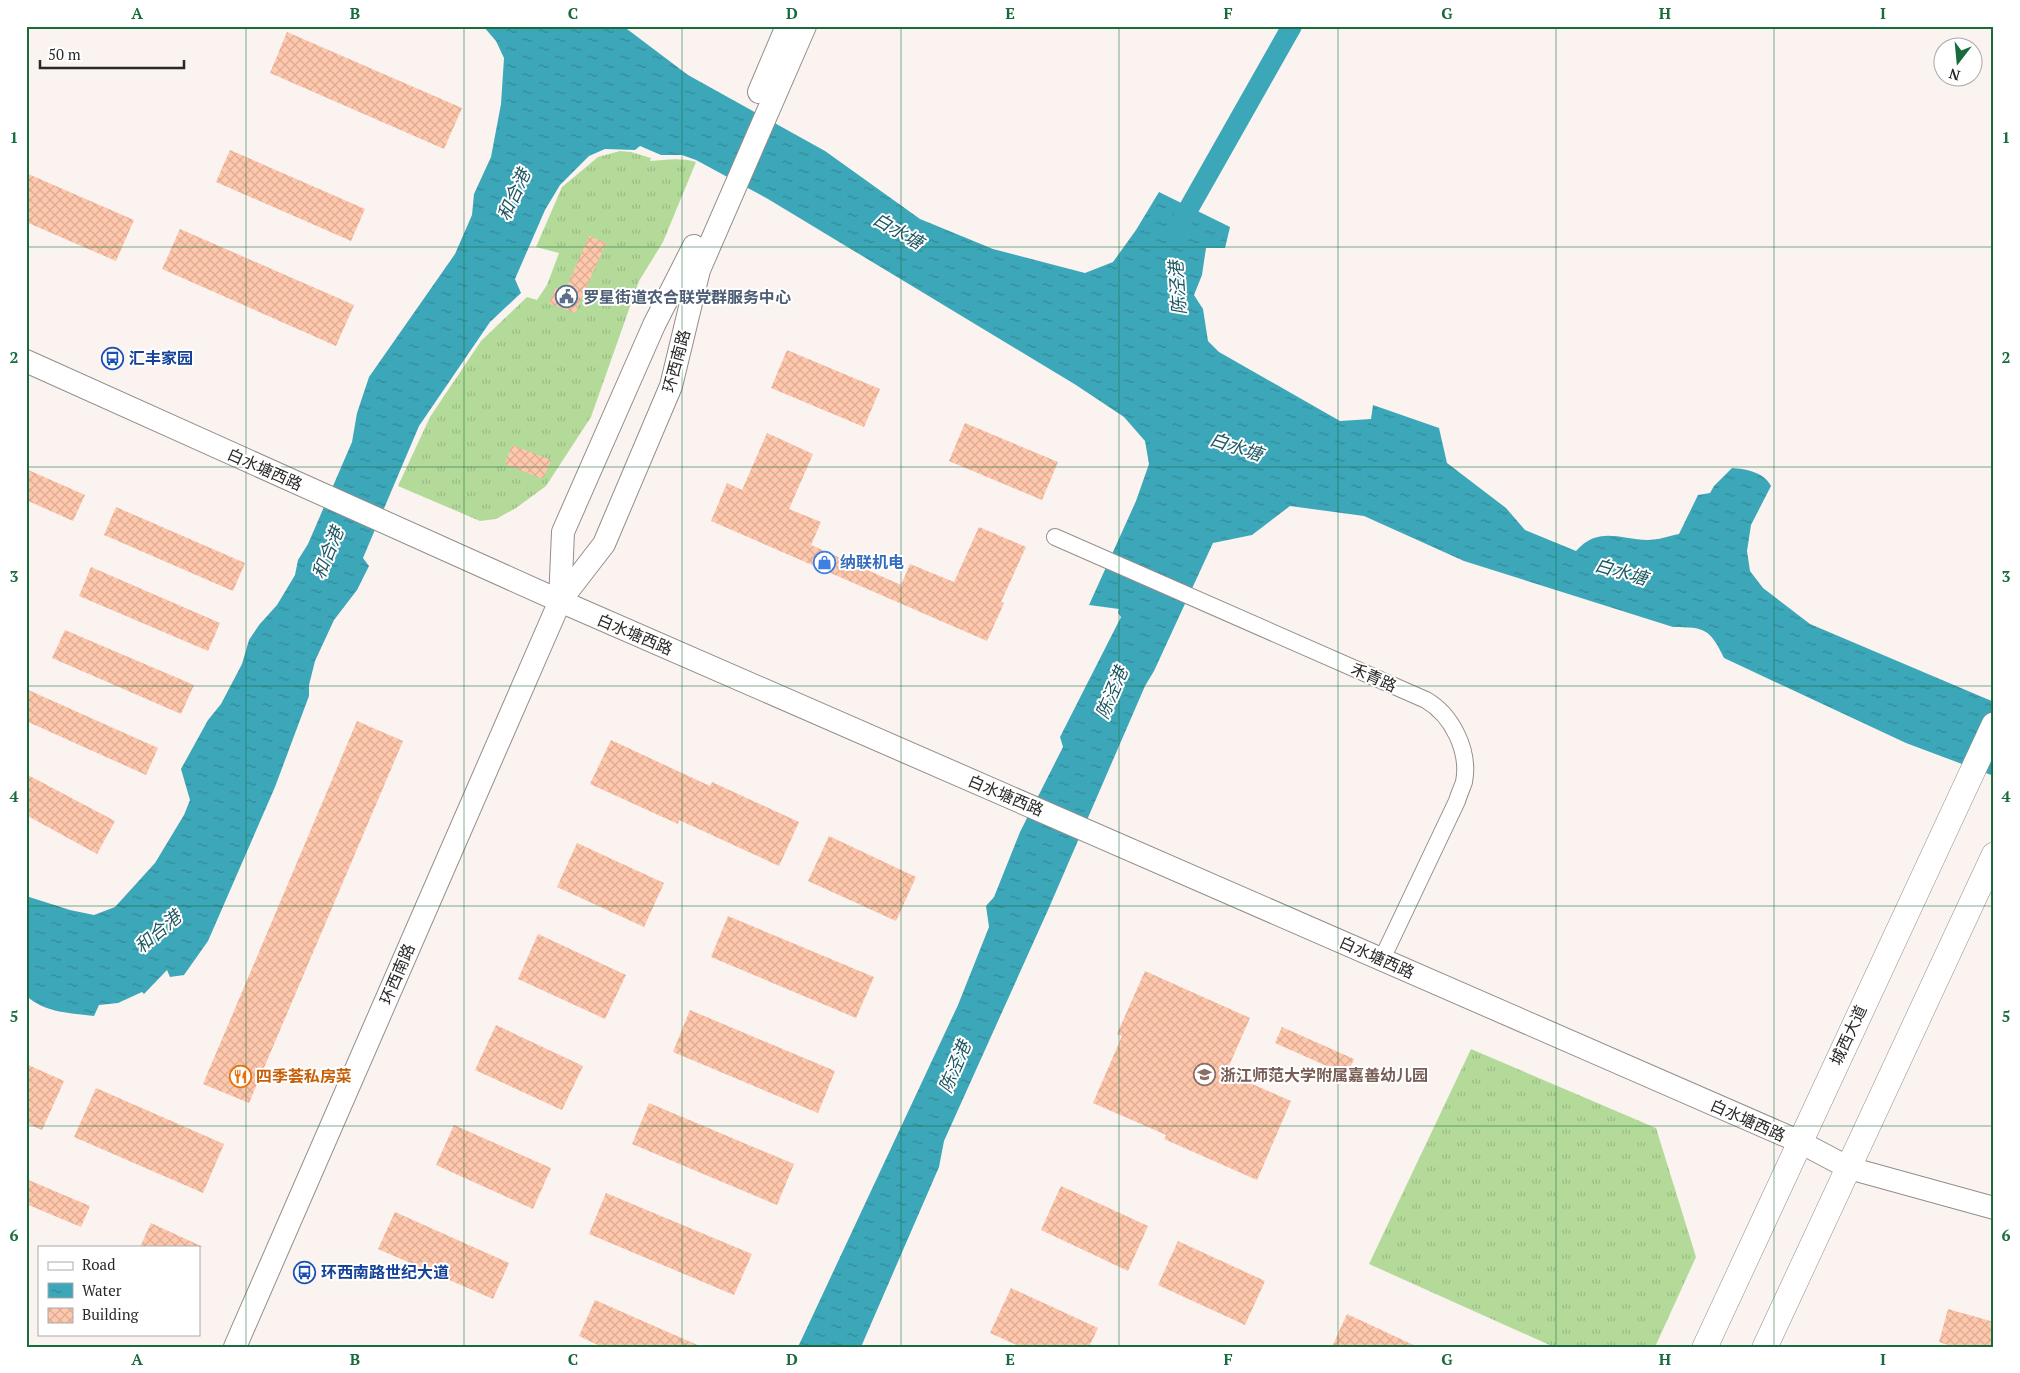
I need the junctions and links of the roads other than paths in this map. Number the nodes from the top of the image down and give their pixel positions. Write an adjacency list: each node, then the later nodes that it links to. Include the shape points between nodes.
1 (805, 26): 2 (street, 环西南路)
2 (786, 41): 3 (street, 环西南路)
3 (693, 266): 6 (street, 环西南路, via 667,395 604,544); 6 (street, 环西南路, via 654,325 562,532)
4 (26, 362): 6 (street, 白水塘西路)
5 (1056, 537): 9 (street, 禾青路, via 1426,700 1437,706 1449,721 1459,738 1464,758 1464,780)
6 (560, 601): 9 (street, 白水塘西路); 13 (street, 环西南路)
7 (1994, 725): 10 (main road, 城西大道)
8 (1994, 855): 11 (main road)
9 (1382, 959): 10 (street, 白水塘西路)
10 (1798, 1141): 11 (street, 白水塘西路); 14 (main road, 城西大道)
11 (1849, 1168): 12 (street, 白水塘西路); 15 (main road)
12 (1994, 1208)
13 (235, 1347)
14 (1704, 1347)
15 (1765, 1347)

